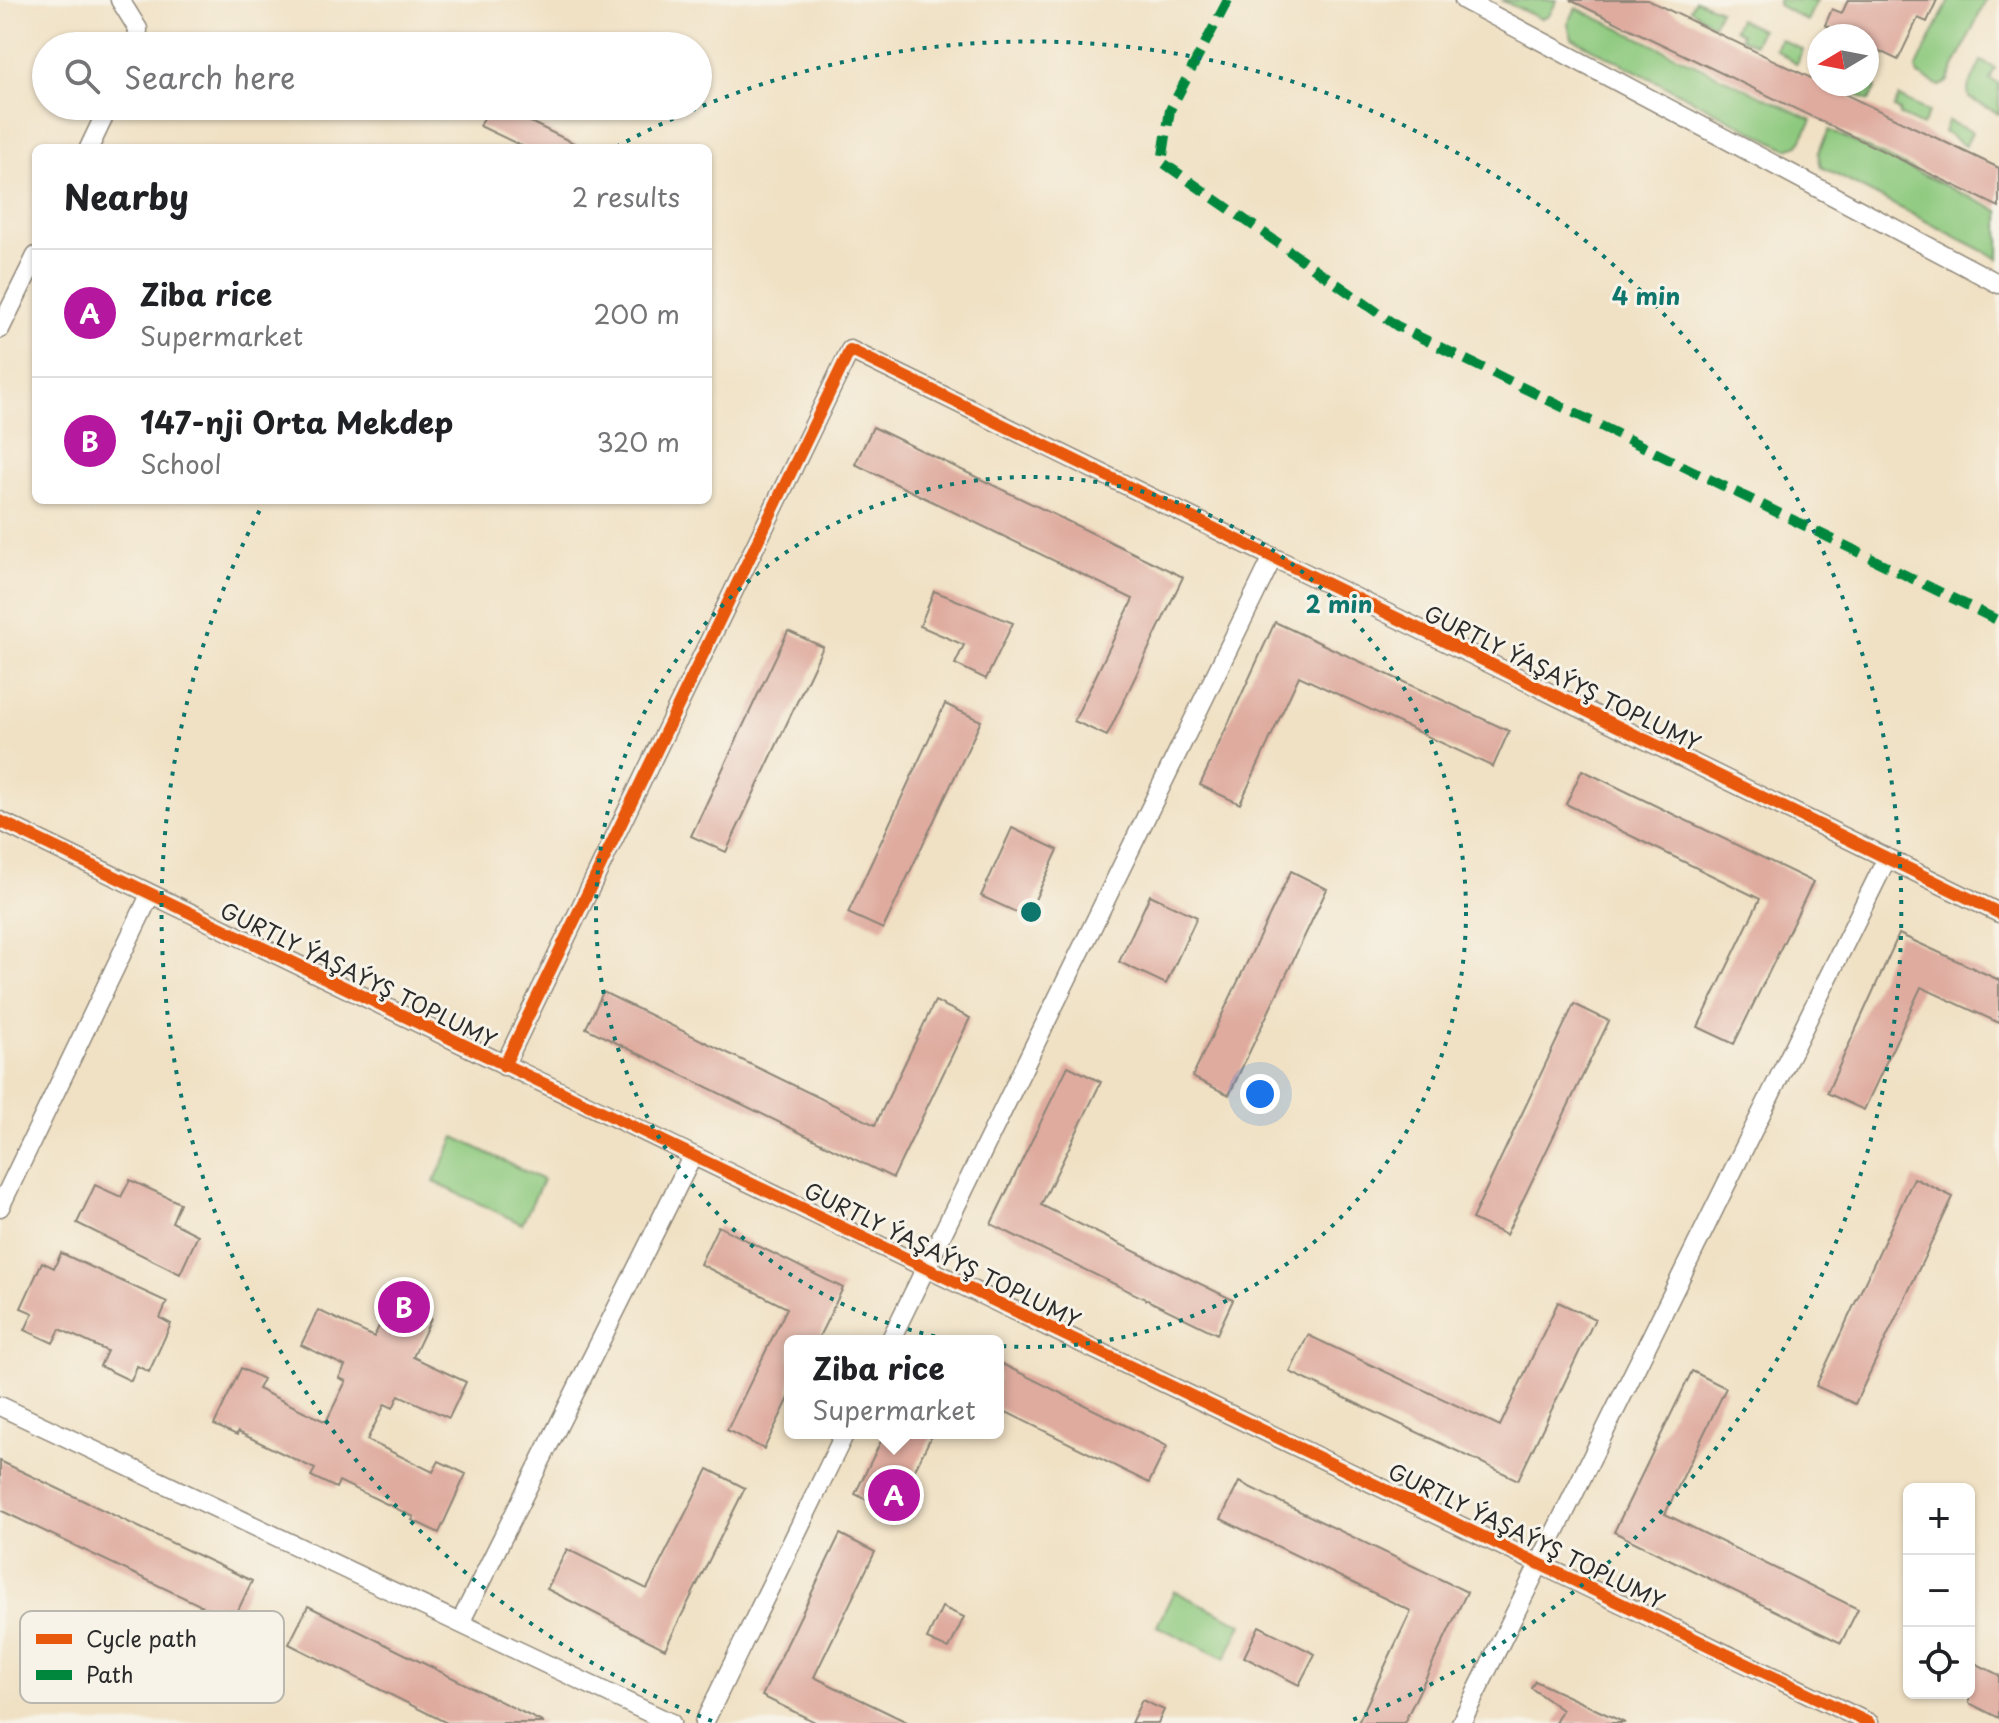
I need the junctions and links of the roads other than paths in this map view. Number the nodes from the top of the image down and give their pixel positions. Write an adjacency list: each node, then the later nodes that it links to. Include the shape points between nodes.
1 (120, 0): 3 (street)
2 (1464, 0): 7 (street)
3 (138, 32)
4 (102, 120): 5 (street)
5 (91, 144)
6 (32, 264): 8 (street)
7 (1999, 284)
8 (0, 329)
9 (1273, 557): 11 (street, GURTLY ÝAŞAÝYŞ TOPLUMY); 14 (street, GURTLY ÝAŞAÝYŞ TOPLUMY, via 850,350); 17 (street)
10 (0, 821): 12 (street, GURTLY ÝAŞAÝYŞ TOPLUMY)
11 (1887, 858): 13 (street, GURTLY ÝAŞAÝYŞ TOPLUMY); 21 (street, GURTLY ÝAŞAÝYŞ TOPLUMY)
12 (150, 895): 14 (street, GURTLY ÝAŞAÝYŞ TOPLUMY); 16 (street)
13 (1999, 913)
14 (504, 1066): 15 (street, GURTLY ÝAŞAÝYŞ TOPLUMY)
15 (692, 1157): 17 (street, GURTLY ÝAŞAÝYŞ TOPLUMY); 22 (street)
16 (0, 1207)
17 (926, 1268): 18 (street); 21 (street, GURTLY ÝAŞAÝYŞ TOPLUMY)
18 (893, 1335)
19 (0, 1406): 22 (street)
20 (842, 1439): 24 (street)
21 (1540, 1564): 25 (street, GURTLY ÝAŞAÝYŞ TOPLUMY); 26 (street, GURTLY ÝAŞAÝYŞ TOPLUMY)
22 (460, 1623): 23 (street)
23 (671, 1723)
24 (704, 1723)
25 (1461, 1723)
26 (1869, 1723)

